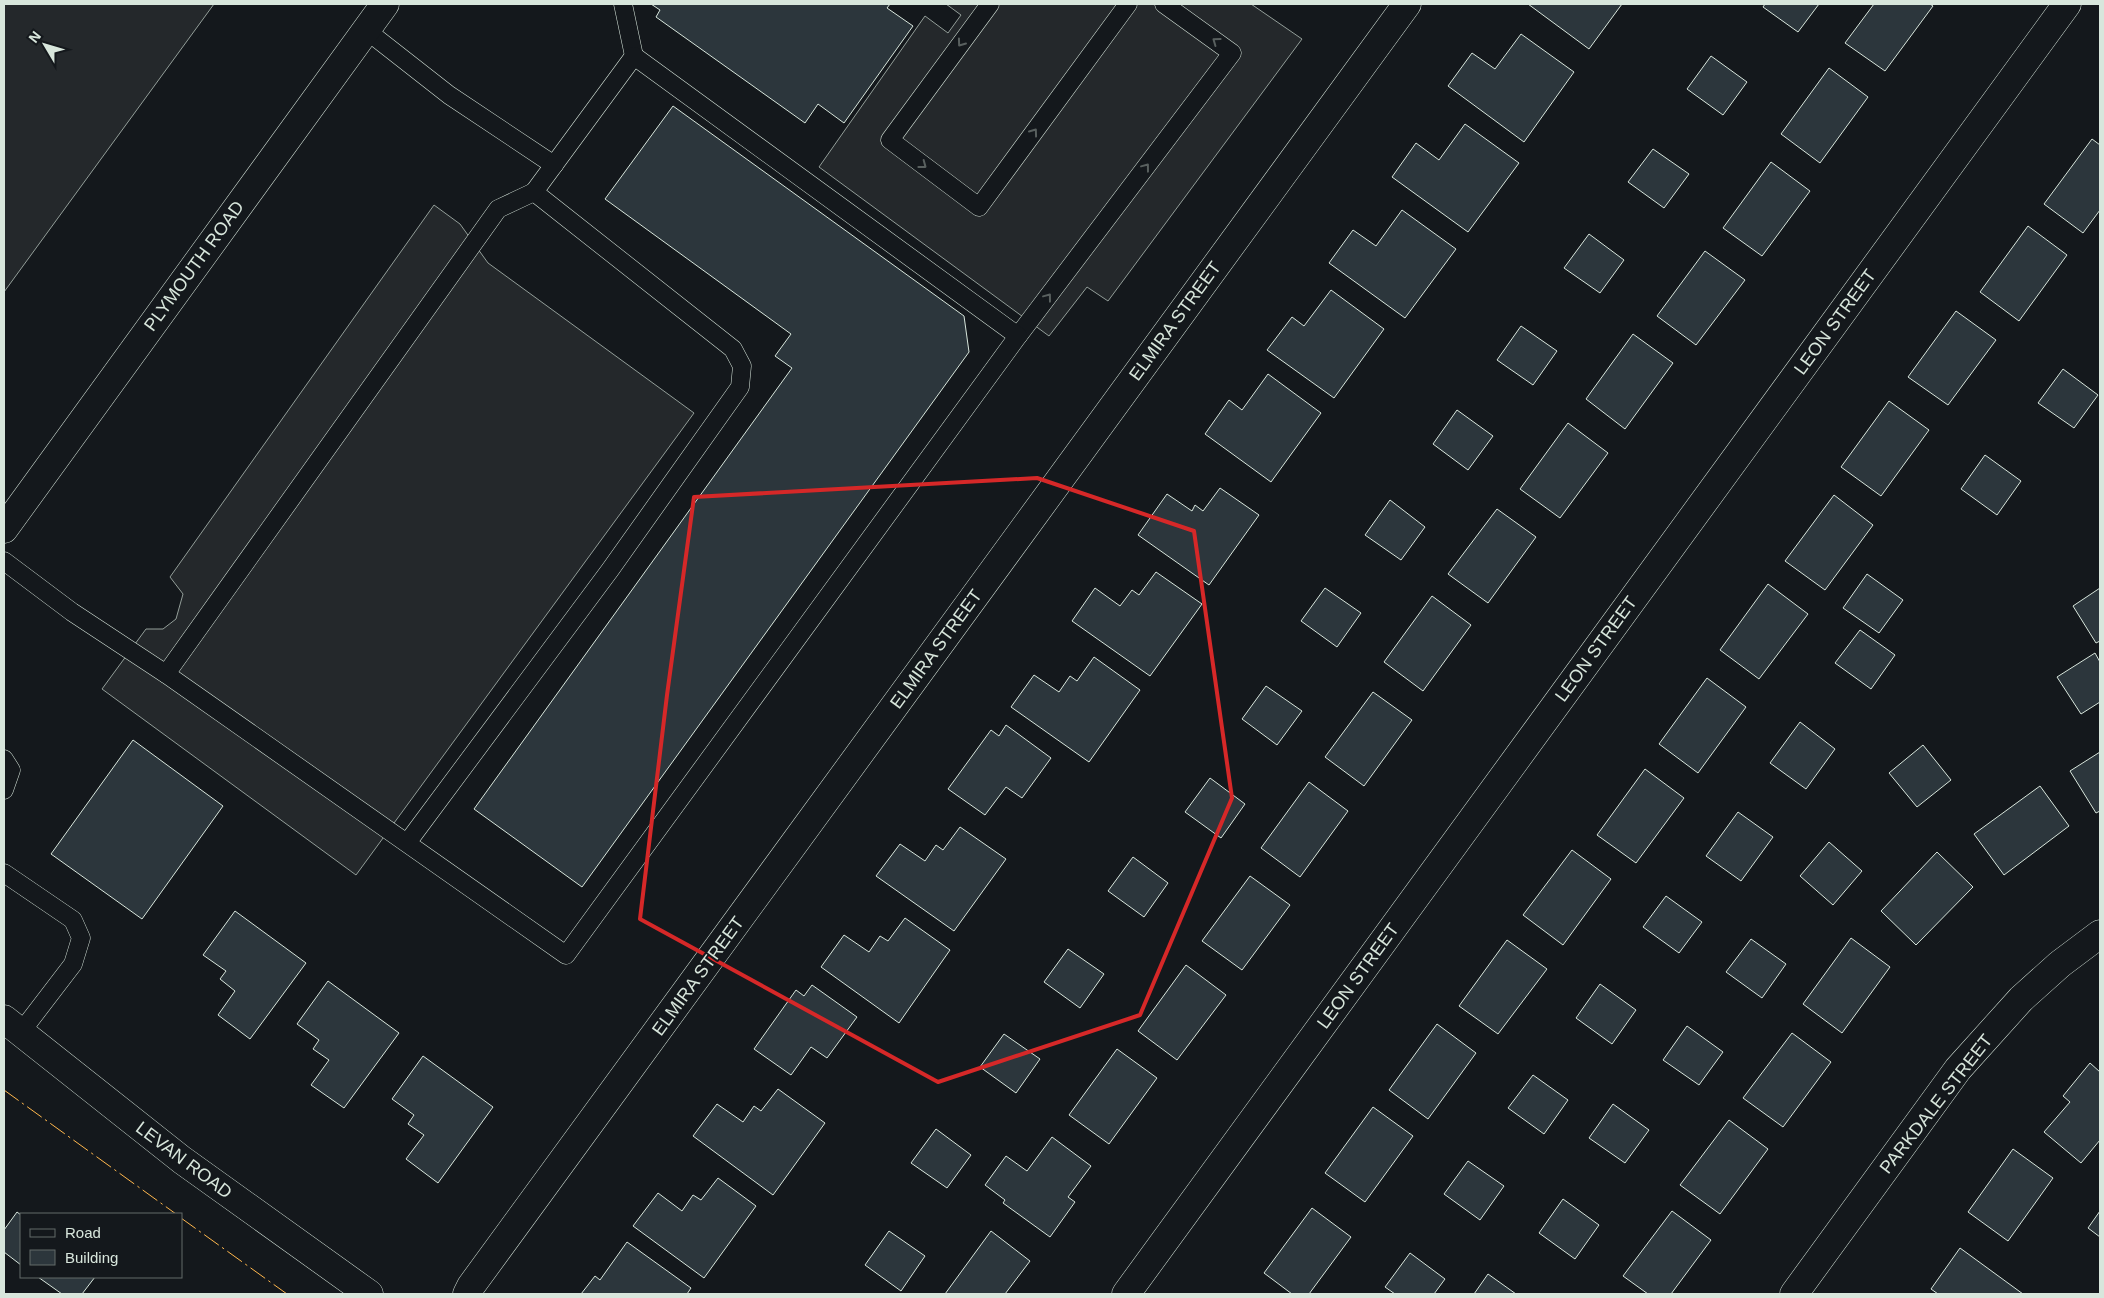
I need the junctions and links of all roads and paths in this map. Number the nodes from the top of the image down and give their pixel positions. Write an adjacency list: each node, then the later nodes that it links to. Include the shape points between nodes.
1 (385, 4): 8 (street, PLYMOUTH ROAD)
2 (623, 4): 9 (lane)
3 (990, 4): 4 (lane, one-way to 4, via 890,140 980,207)
4 (1128, 4)
5 (1164, 4): 12 (lane, one-way to 5, via 1232,53)
6 (1407, 4): 23 (street, ELMIRA STREET)
7 (2067, 4): 24 (street, LEON STREET)
8 (366, 30): 10 (lane, via 449,95); 13 (street, PLYMOUTH ROAD)
9 (634, 56): 10 (lane); 12 (lane)
10 (554, 164): 11 (lane)
11 (534, 192): 15 (lane, via 498,209); 18 (lane, via 733,349 742,366 740,387 610,570)
12 (1018, 336): 18 (lane, via 566,955)
13 (4, 529)
14 (4, 561): 15 (lane, via 72,612)
15 (166, 674): 18 (lane)
16 (4, 759): 17 (lane, via 11,770)
17 (4, 790)
18 (406, 843)
19 (4, 873): 21 (lane, via 73,920 81,938 73,964)
20 (2100, 934): 25 (street, PARKDALE STREET, via 2021,999 1958,1069)
21 (12, 1026): 22 (street, LEVAN ROAD, via 182,1160)
22 (369, 1294)
23 (467, 1294)
24 (1126, 1294)
25 (1794, 1294)

